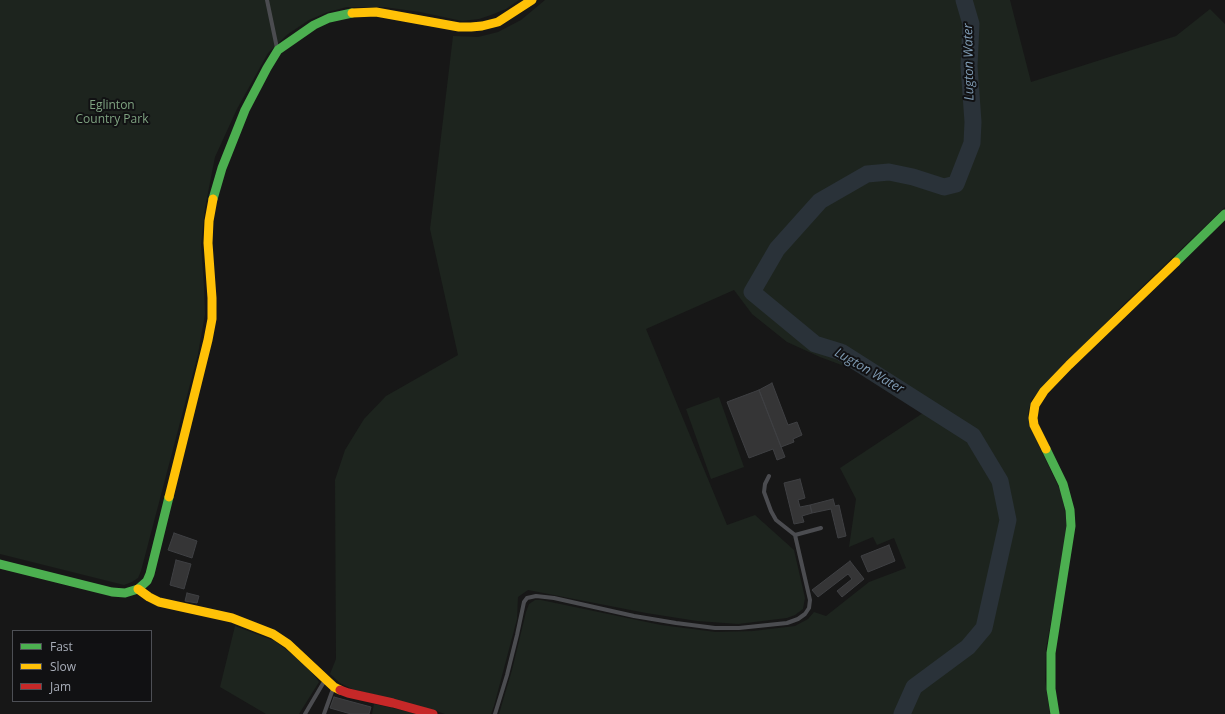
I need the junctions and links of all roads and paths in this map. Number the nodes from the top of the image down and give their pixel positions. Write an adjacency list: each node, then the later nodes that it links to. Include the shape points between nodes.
1 (267, 0): 3 (lane)
2 (532, 0): 3 (main road, via 498,22 471,27 395,14 356,12 329,18 314,25)
3 (278, 50): 9 (main road, via 245,110 214,194 208,244 212,298 208,340 150,574)
4 (1225, 214): 16 (main road, via 1044,390 1035,406 1033,418 1036,432 1063,484 1070,510 1071,526 1051,653 1051,689)
5 (769, 476): 7 (lane, via 764,492 771,511 776,520)
6 (821, 528): 7 (lane)
7 (795, 535): 15 (lane, via 810,600 805,614 787,623 715,628 641,617 554,598 527,598)
8 (0, 564): 9 (main road, via 112,592 132,592)
9 (138, 588): 10 (main road, via 160,602 232,618 273,634 294,649)
10 (325, 679): 11 (main road); 12 (lane)
11 (334, 687): 13 (lane); 14 (main road, via 348,693)
12 (305, 714)
13 (324, 714)
14 (433, 714)
15 (494, 714)
16 (1055, 714)

